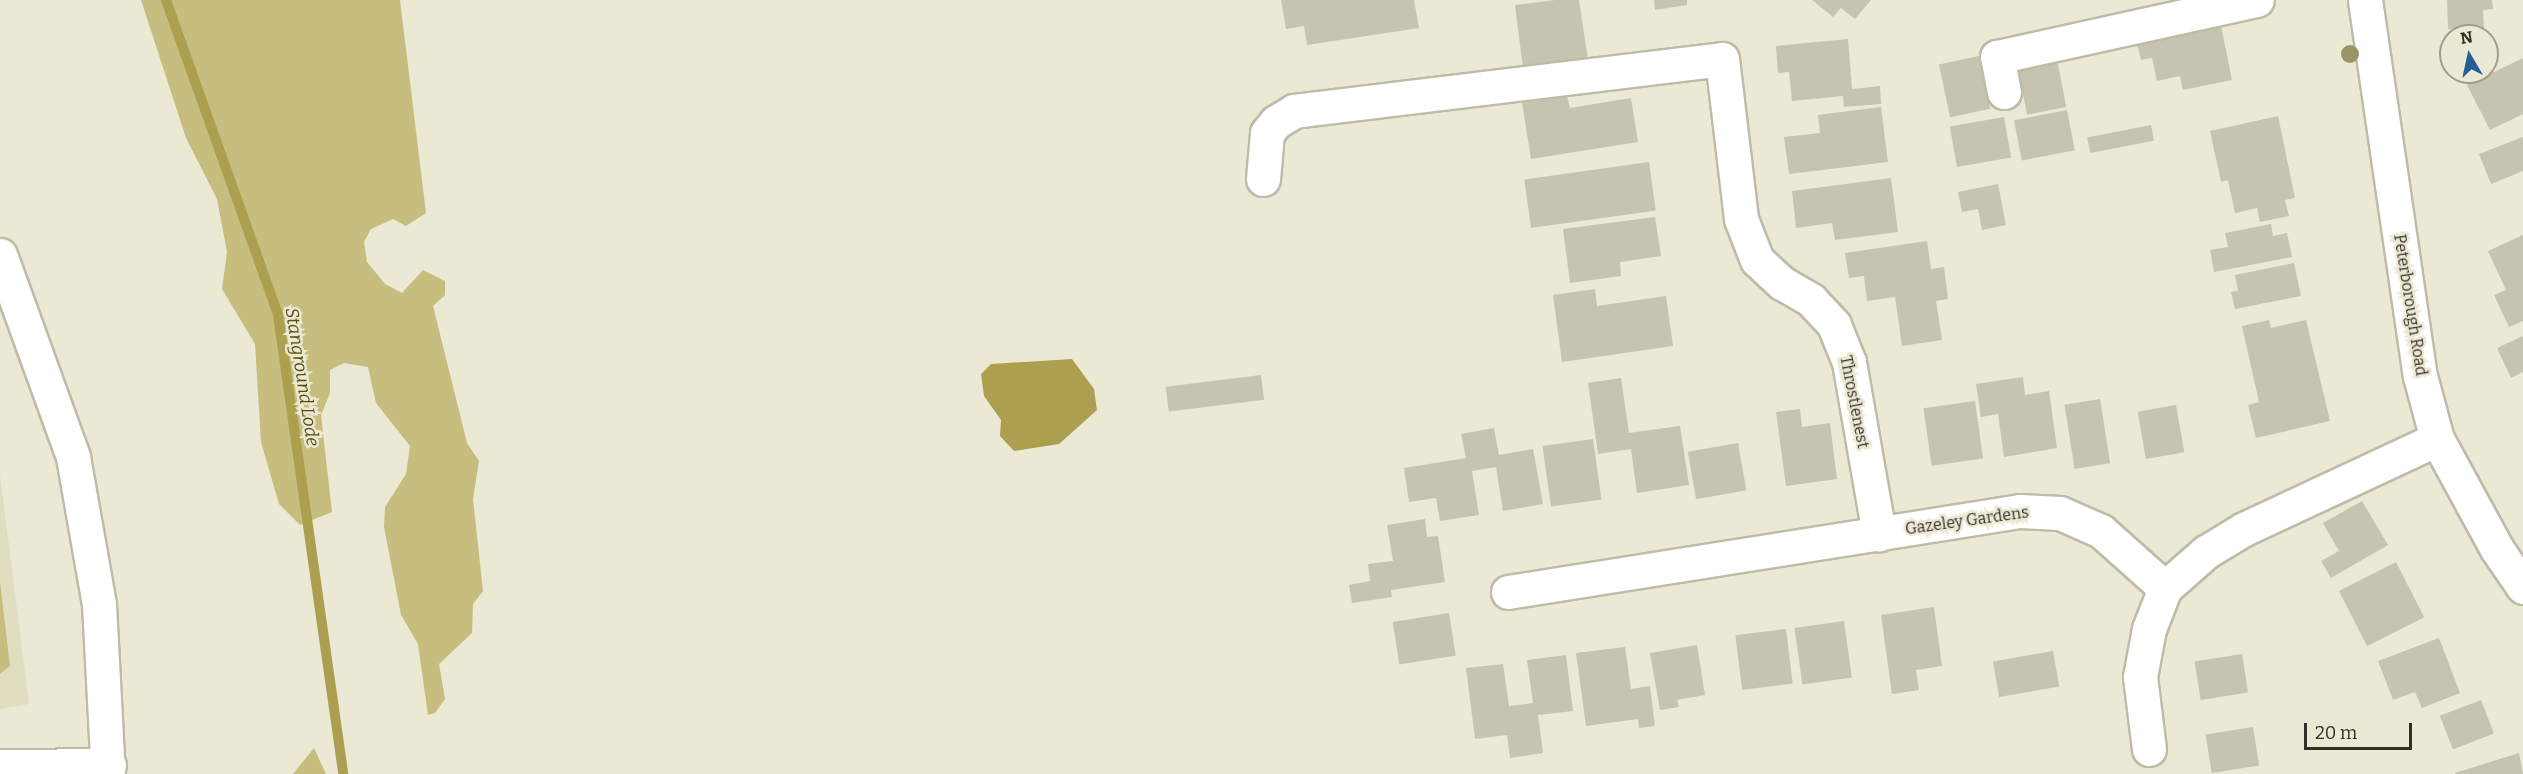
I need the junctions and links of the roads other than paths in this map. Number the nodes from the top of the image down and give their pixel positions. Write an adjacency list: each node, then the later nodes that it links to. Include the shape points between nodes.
1 (2257, 0): 3 (street, via 1997,57)
2 (2365, 0): 6 (street, Peterborough Road, via 2420,376)
3 (2004, 92)
4 (1263, 179): 7 (street, Throstlenest, via 1267,133 1294,111 1722,59 1741,219 1757,261 1782,283 1811,300 1834,325 1849,362)
5 (0, 255): 13 (street, via 73,457 99,604)
6 (2437, 438): 8 (street, Peterborough Road, via 2497,549); 9 (street, via 2244,529 2206,552)
7 (1879, 534): 9 (street, Gazeley Gardens, via 2020,511 2060,513 2101,531); 10 (street, Gazeley Gardens)
8 (2523, 587)
9 (2165, 588): 11 (street, via 2149,629 2140,677)
10 (1508, 592)
11 (2150, 749)
12 (0, 766): 13 (street)
13 (109, 769)

